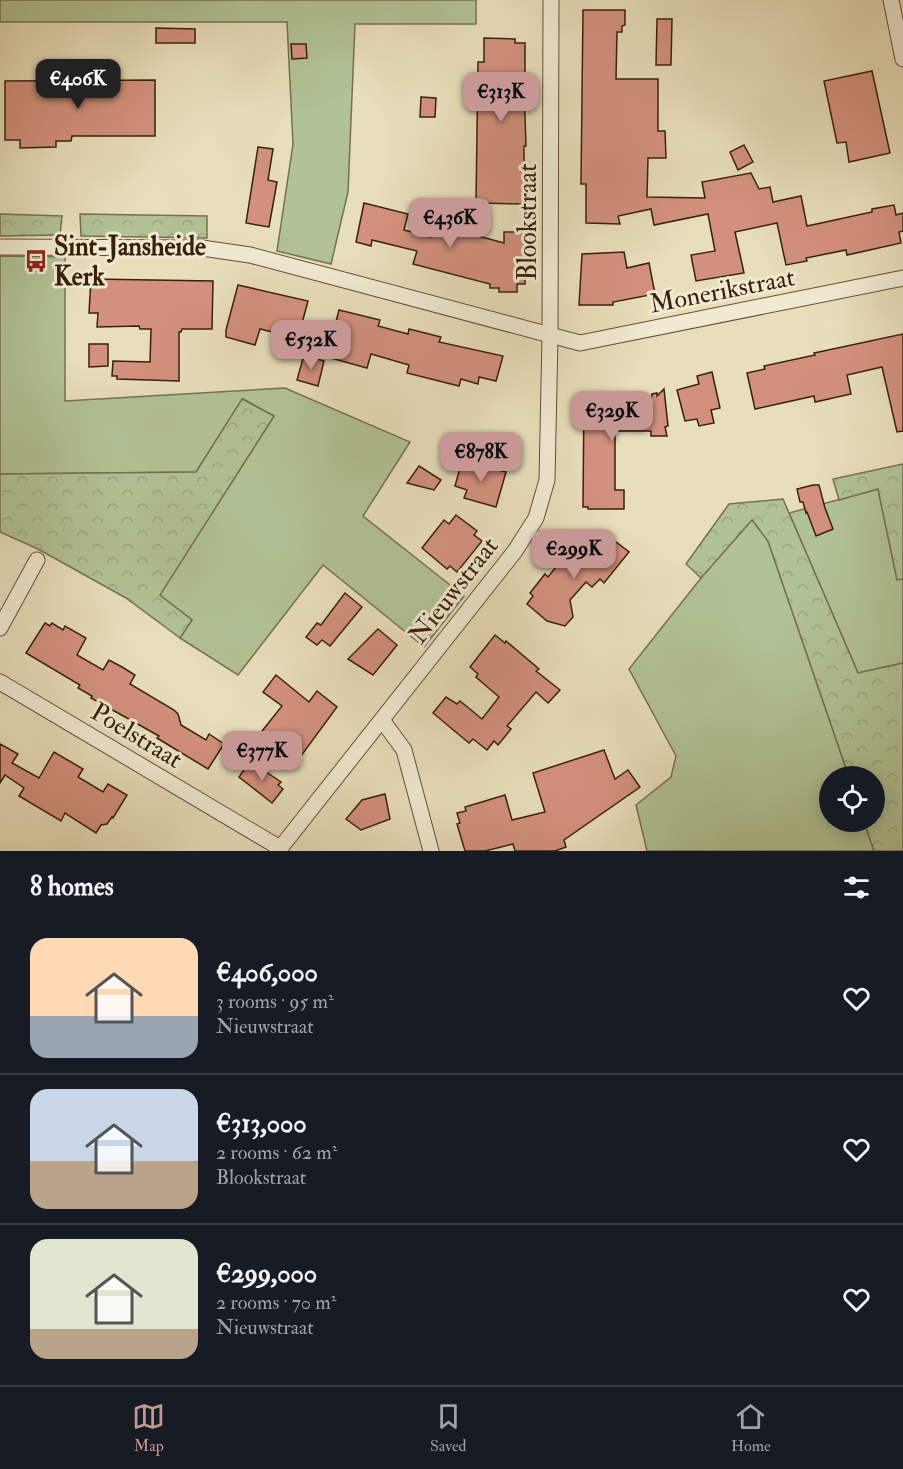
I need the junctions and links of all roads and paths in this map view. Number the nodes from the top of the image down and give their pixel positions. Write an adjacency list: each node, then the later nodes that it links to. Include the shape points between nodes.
1 (551, 0): 6 (street, Blookstraat)
2 (891, 0): 3 (street)
3 (903, 59)
4 (0, 247): 6 (street, via 202,248 250,255)
5 (903, 278): 6 (street, Monerikstraat, via 580,343)
6 (550, 336): 10 (street, Nieuwstraat, via 547,480 536,518 515,551)
7 (37, 560): 8 (street)
8 (0, 628)
9 (0, 682): 11 (street, Poelstraat)
10 (382, 720): 11 (street, Nieuwstraat); 12 (street, via 404,750)
11 (279, 850)
12 (431, 851)

